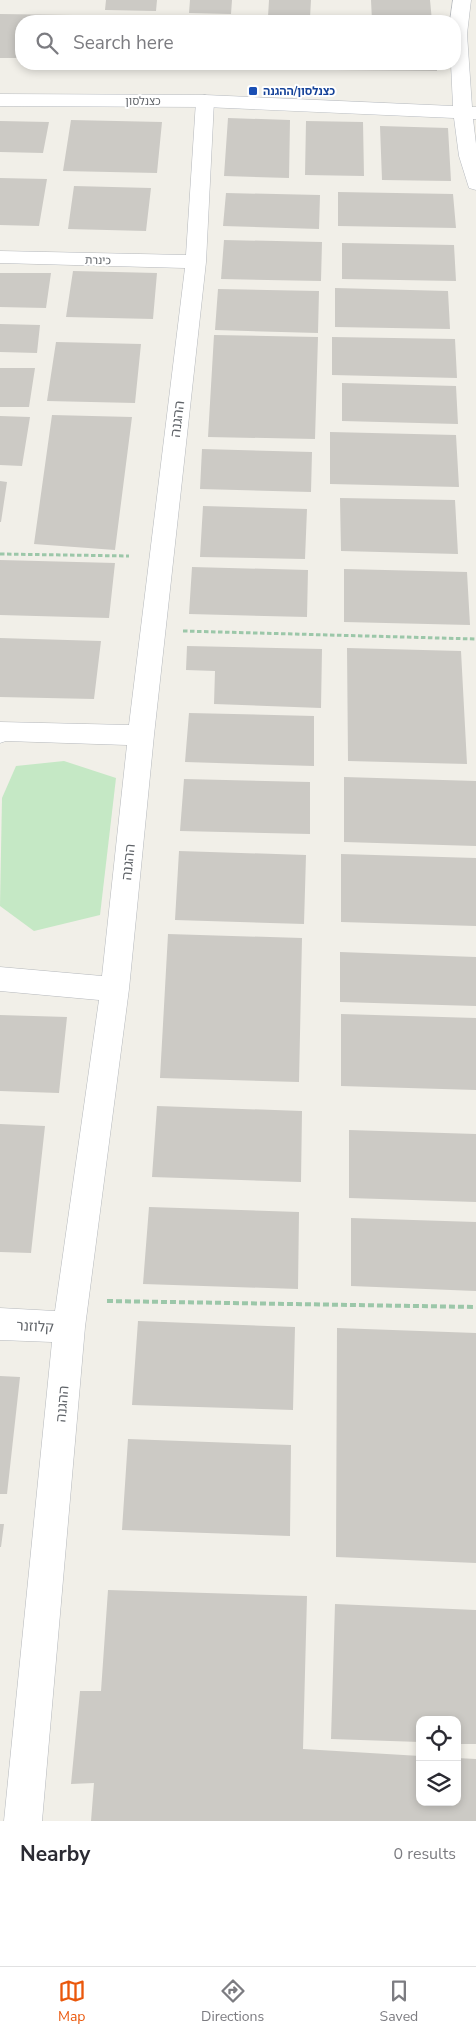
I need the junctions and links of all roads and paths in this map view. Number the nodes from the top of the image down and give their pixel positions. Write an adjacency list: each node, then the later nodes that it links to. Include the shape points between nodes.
1 (462, 0): 4 (street)
2 (472, 0): 3 (street)
3 (476, 10)
4 (460, 15)
5 (461, 44): 8 (street)
6 (1, 100): 7 (street, כצנלסון)
7 (205, 101): 8 (street, כצנלסון); 11 (street, ההגנה)
8 (469, 104): 9 (street, via 470,168)
9 (476, 184)
10 (0, 257): 11 (street, כינרת)
11 (196, 262): 13 (street, ההגנה)
12 (0, 554): 13 (path)
13 (161, 557): 14 (street, ההגנה)
14 (153, 630): 15 (path); 17 (street, ההגנה)
15 (476, 638)
16 (0, 733): 17 (street)
17 (141, 735): 19 (street, ההגנה)
18 (0, 979): 19 (street)
19 (115, 989): 21 (street, ההגנה)
20 (476, 1307): 21 (path)
21 (72, 1314): 22 (street, קלוזנר); 23 (street, ההגנה)
22 (0, 1324)
23 (22, 1821)

